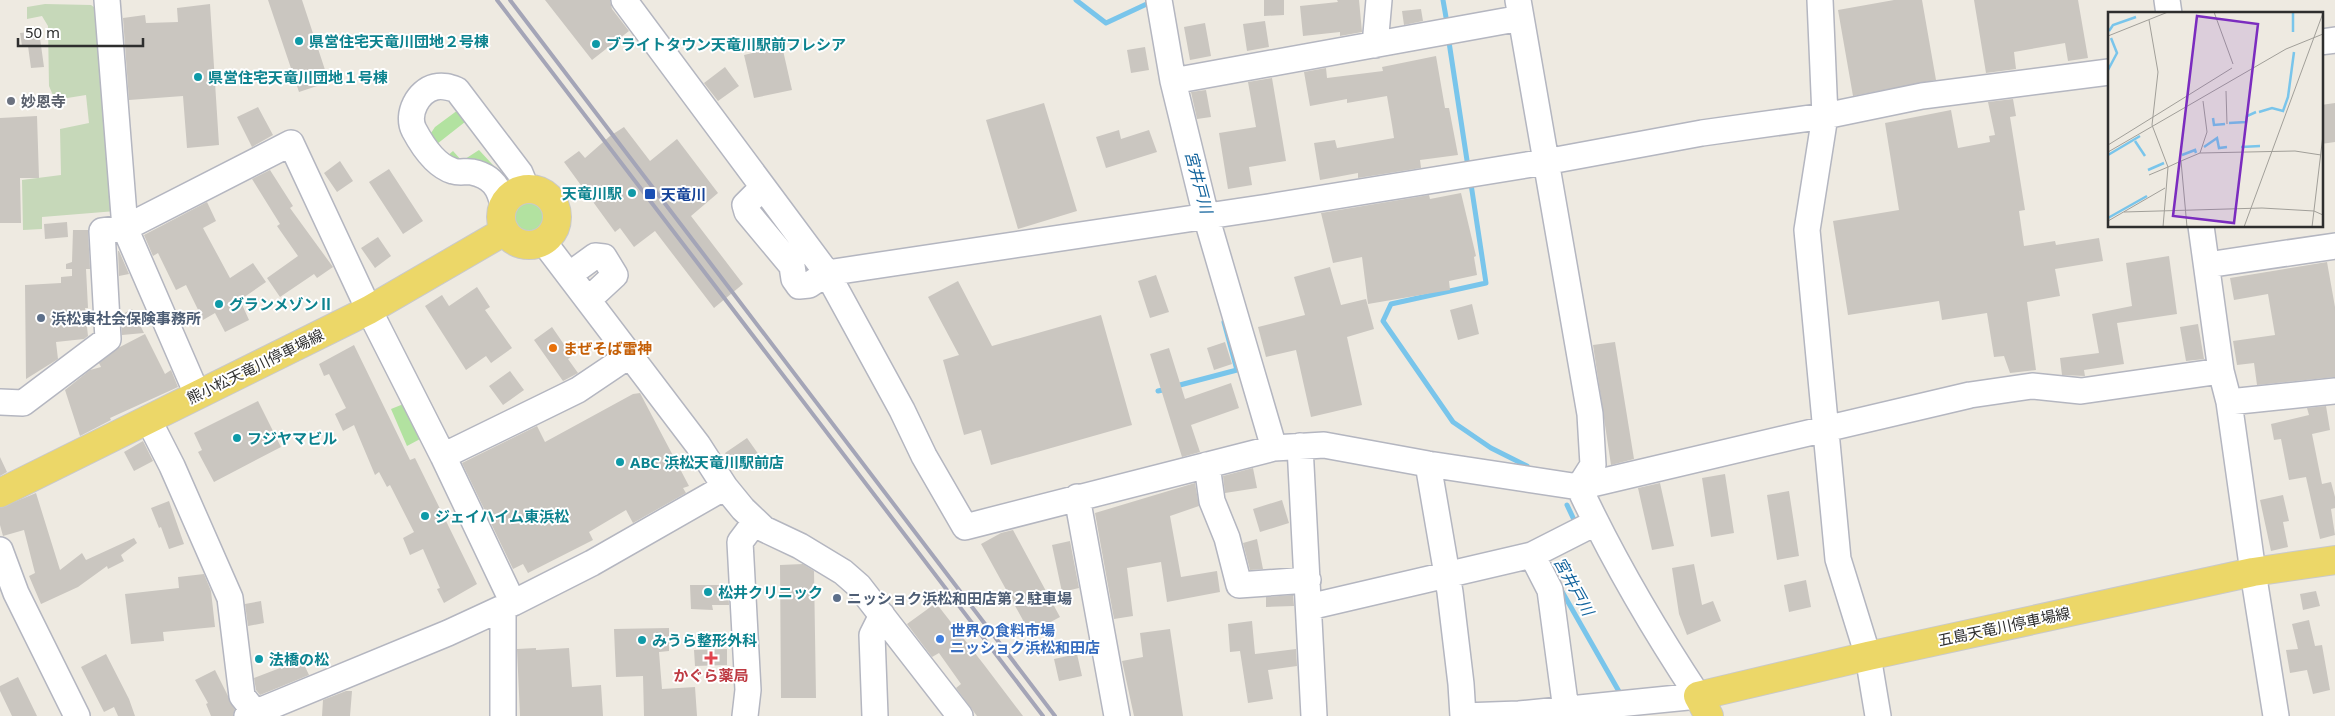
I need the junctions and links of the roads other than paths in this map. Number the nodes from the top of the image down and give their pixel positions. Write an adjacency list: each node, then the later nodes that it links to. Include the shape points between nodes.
1 (107, 0): 17 (street)
2 (624, 0): 22 (street)
3 (1160, 0): 11 (street)
4 (1379, 0): 9 (street)
5 (1820, 0): 12 (street)
6 (1519, 9): 9 (street); 13 (street)
7 (2335, 40): 8 (street)
8 (2322, 42)
9 (1375, 45): 11 (street)
10 (2108, 72): 12 (street, via 1922,96)
11 (1173, 81): 15 (street)
12 (1825, 116): 13 (street, via 1702,133); 33 (street, via 1807,230)
13 (1545, 162): 15 (street); 40 (street, via 1590,414 1593,465)
14 (527, 190): 16 (main road, 熊小松天竜川停車場線, via 514,193); 16 (street, via 520,173 457,90 445,85 432,87 415,102 411,118 414,129 436,162 454,171 472,172 491,179 500,192); 19 (main road, via 540,191 547,196 556,211 554,228)
15 (1200, 217): 22 (street); 35 (street)
16 (504, 218): 19 (main road, via 518,243 526,245); 25 (main road, 熊小松天竜川停車場線)
17 (125, 228): 25 (street, via 291,143); 29 (street); 30 (street, via 102,231 108,339 23,403)
18 (2201, 228): 21 (street)
19 (543, 241): 23 (street)
20 (2335, 246): 21 (street)
21 (2207, 265): 27 (street)
22 (827, 274): 42 (street, via 965,527)
23 (569, 275): 24 (street); 24 (street, via 595,256 604,257 615,275)
24 (588, 300): 26 (street)
25 (369, 310): 29 (main road, 熊小松天竜川停車場線); 36 (street)
26 (630, 355): 36 (street, via 578,390); 39 (street, via 698,444)
27 (2221, 372): 31 (street); 33 (street, via 2081,392 2032,386 1970,395)
28 (2335, 391): 31 (street)
29 (197, 394): 32 (main road, 熊小松天竜川停車場線)
30 (0, 402)
31 (2229, 402): 48 (street)
32 (148, 419): 41 (main road, 熊小松天竜川停車場線); 57 (street, via 176,474 230,598 242,696)
33 (1825, 429): 40 (street); 54 (street, via 1838,559)
34 (1300, 446): 35 (street); 37 (street, via 1324,445); 50 (street)
35 (1274, 448): 38 (street)
36 (444, 456): 51 (street)
37 (1428, 464): 40 (street); 49 (street)
38 (1207, 465): 42 (street); 50 (street, via 1212,501 1227,538 1239,585)
39 (725, 487): 43 (street); 51 (street)
40 (1579, 487): 44 (street)
41 (0, 493)
42 (1077, 497): 64 (street)
43 (755, 522): 53 (street, via 843,572 859,586); 61 (street, via 740,542 748,690)
44 (1585, 528): 46 (street); 55 (street)
45 (0, 550): 59 (street, via 16,593)
46 (1532, 555): 49 (street); 56 (street, via 1550,590)
47 (2335, 560): 48 (main road, 五島天竜川停車場線)
48 (2253, 572): 54 (main road, 五島天竜川停車場線); 68 (street)
49 (1447, 574): 52 (street); 66 (street)
50 (1308, 580): 52 (street)
51 (508, 606): 57 (street); 60 (street)
52 (1309, 607): 65 (street)
53 (882, 616): 62 (street, via 872,635); 63 (street)
54 (1868, 656): 55 (main road, 五島天竜川停車場線); 67 (street)
55 (1703, 706): 56 (street)
56 (1566, 710): 58 (street)
57 (254, 715)
58 (1519, 715): 66 (street)
59 (77, 716)
60 (503, 716)
61 (745, 716)
62 (874, 716)
63 (960, 716)
64 (1117, 716)
65 (1314, 716)
66 (1462, 716)
67 (1878, 716)
68 (2276, 716)

